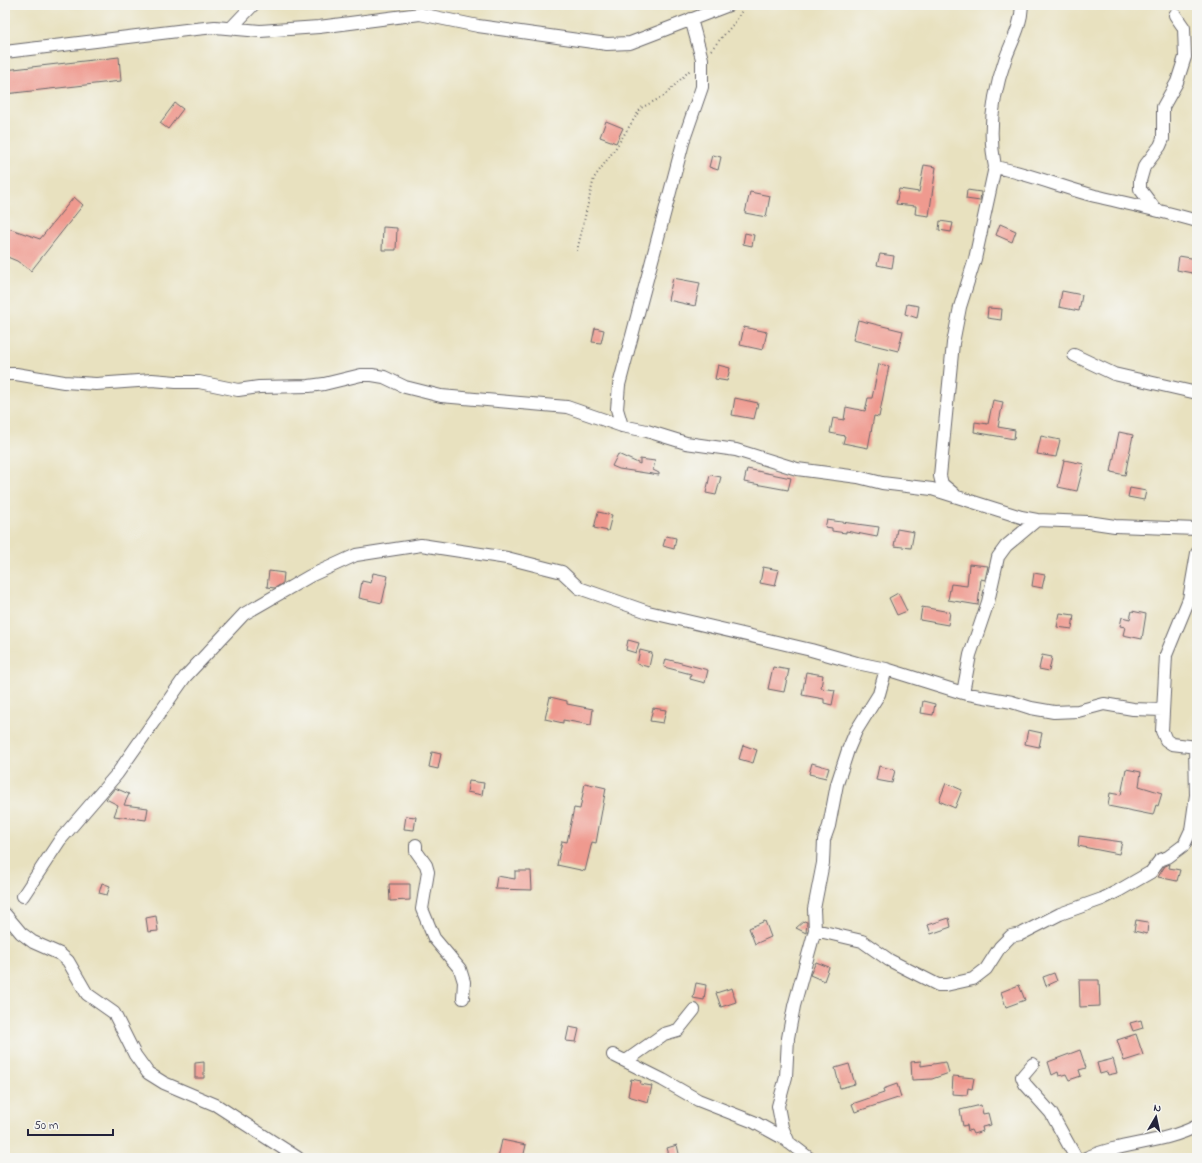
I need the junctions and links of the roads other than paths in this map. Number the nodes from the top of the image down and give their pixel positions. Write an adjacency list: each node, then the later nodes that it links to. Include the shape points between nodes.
1 (253, 5): 6 (street)
2 (729, 5): 5 (street)
3 (1022, 5): 8 (street, via 1022,20 1004,61 993,112 992,153)
4 (1176, 15): 9 (street, via 1184,28 1185,57 1177,82 1163,107 1163,139 1144,167 1140,181 1140,189)
5 (691, 20): 6 (street, via 630,43 607,44 478,26 420,14 267,31); 14 (street, via 702,59 702,87 684,139 619,385 617,409)
6 (231, 28): 7 (street, via 186,30)
7 (5, 52)
8 (995, 167): 9 (street, via 1024,172 1095,195); 15 (street, via 976,259 960,307 953,343 940,476 942,484)
9 (1155, 209): 10 (street)
10 (1197, 221)
11 (1074, 355): 13 (street, via 1114,374)
12 (5, 374): 14 (street, via 96,384 152,380 199,382 238,390 309,386 372,375 441,396 567,407)
13 (1197, 394)
14 (622, 426): 15 (street, via 686,443 736,450 797,469 932,489)
15 (955, 495): 16 (street)
16 (1037, 520): 17 (street); 20 (street, via 1006,546 998,557)
17 (1197, 529)
18 (1197, 553): 21 (street, via 1189,599 1166,655)
19 (886, 669): 20 (street); 25 (street, via 648,612 579,588 562,572 507,558 421,545 356,556 310,576 244,614 185,677 117,774 60,840); 27 (street, via 879,694 856,730 837,784 824,840 823,863 814,909)
20 (962, 693): 21 (street, via 1054,712 1078,711 1104,704)
21 (1162, 710): 22 (street, via 1162,731 1166,740 1172,744)
22 (1196, 747): 23 (street)
23 (1196, 795): 27 (street, via 1191,830 1184,845 1160,860 1151,872 1102,899 1060,914 1022,934 1011,936 1000,946 986,969 973,979 938,985 889,960 862,941)
24 (416, 845): 28 (street, via 416,851 428,872 422,910 434,938 460,969 464,982)
25 (23, 896)
26 (5, 914): 35 (street, via 20,933 60,954 68,962 87,994 114,1013 135,1055 148,1073 164,1083 216,1105)
27 (816, 930): 34 (street, via 794,1006 788,1038 786,1077 778,1106 782,1127)
28 (463, 998)
29 (694, 1010): 31 (street, via 678,1030 664,1034)
30 (613, 1055): 31 (street)
31 (626, 1061): 34 (street, via 698,1100 754,1122)
32 (1033, 1064): 37 (street, via 1022,1077 1025,1084 1050,1113)
33 (1197, 1126): 38 (street, via 1167,1138 1111,1149)
34 (789, 1143): 36 (street)
35 (298, 1158)
36 (809, 1158)
37 (1076, 1158)
38 (1086, 1158)

